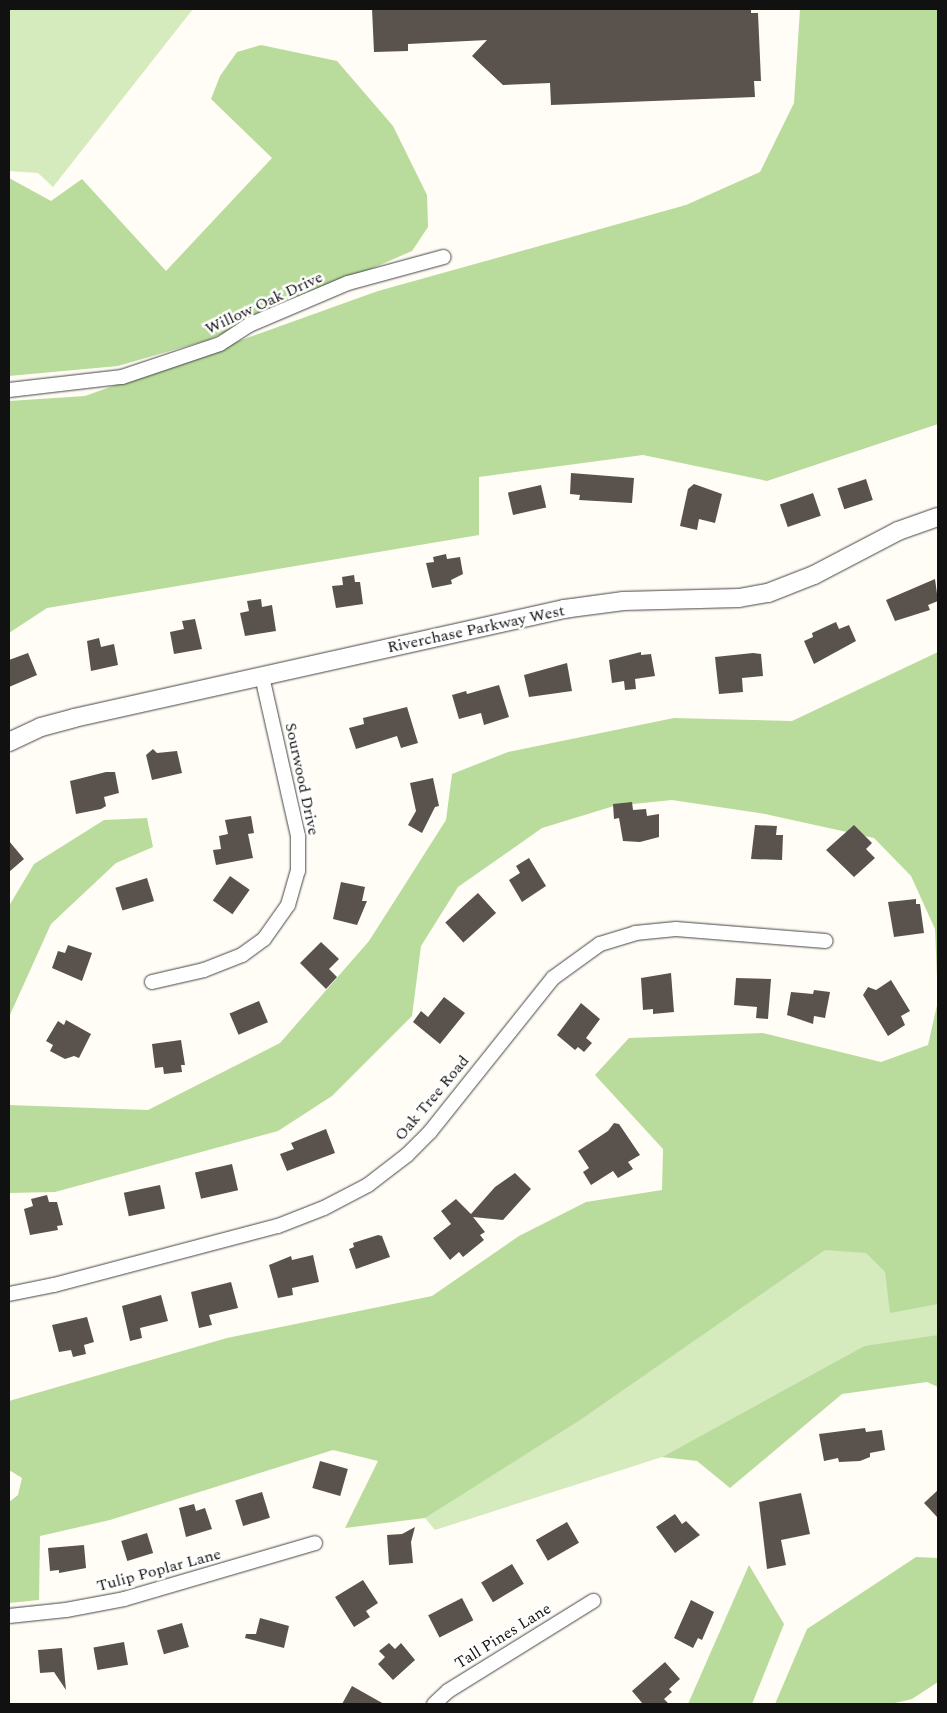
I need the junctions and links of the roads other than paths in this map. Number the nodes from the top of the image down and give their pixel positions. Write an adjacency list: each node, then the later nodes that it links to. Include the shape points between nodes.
1 (444, 257): 2 (street, Willow Oak Drive, via 348,283 249,325 220,344 122,376)
2 (9, 390)
3 (938, 517): 4 (street, Riverchase Parkway West, via 898,531 814,575 768,593 739,598 623,601 564,609)
4 (262, 676): 5 (street, Riverchase Parkway West, via 74,718 41,727); 7 (street, Sourwood Drive, via 298,836 298,871 288,905 264,939 242,955 204,970)
5 (9, 742)
6 (826, 940): 8 (street, Oak Tree Road, via 676,929 635,933 600,944 553,978 430,1132 407,1155 368,1185 324,1208 278,1226)
7 (152, 982)
8 (9, 1294)
9 (315, 1543): 11 (street, Tulip Poplar Lane, via 124,1599)
10 (593, 1601): 12 (street, Tall Pines Lane, via 448,1691)
11 (9, 1616)
12 (434, 1704)

